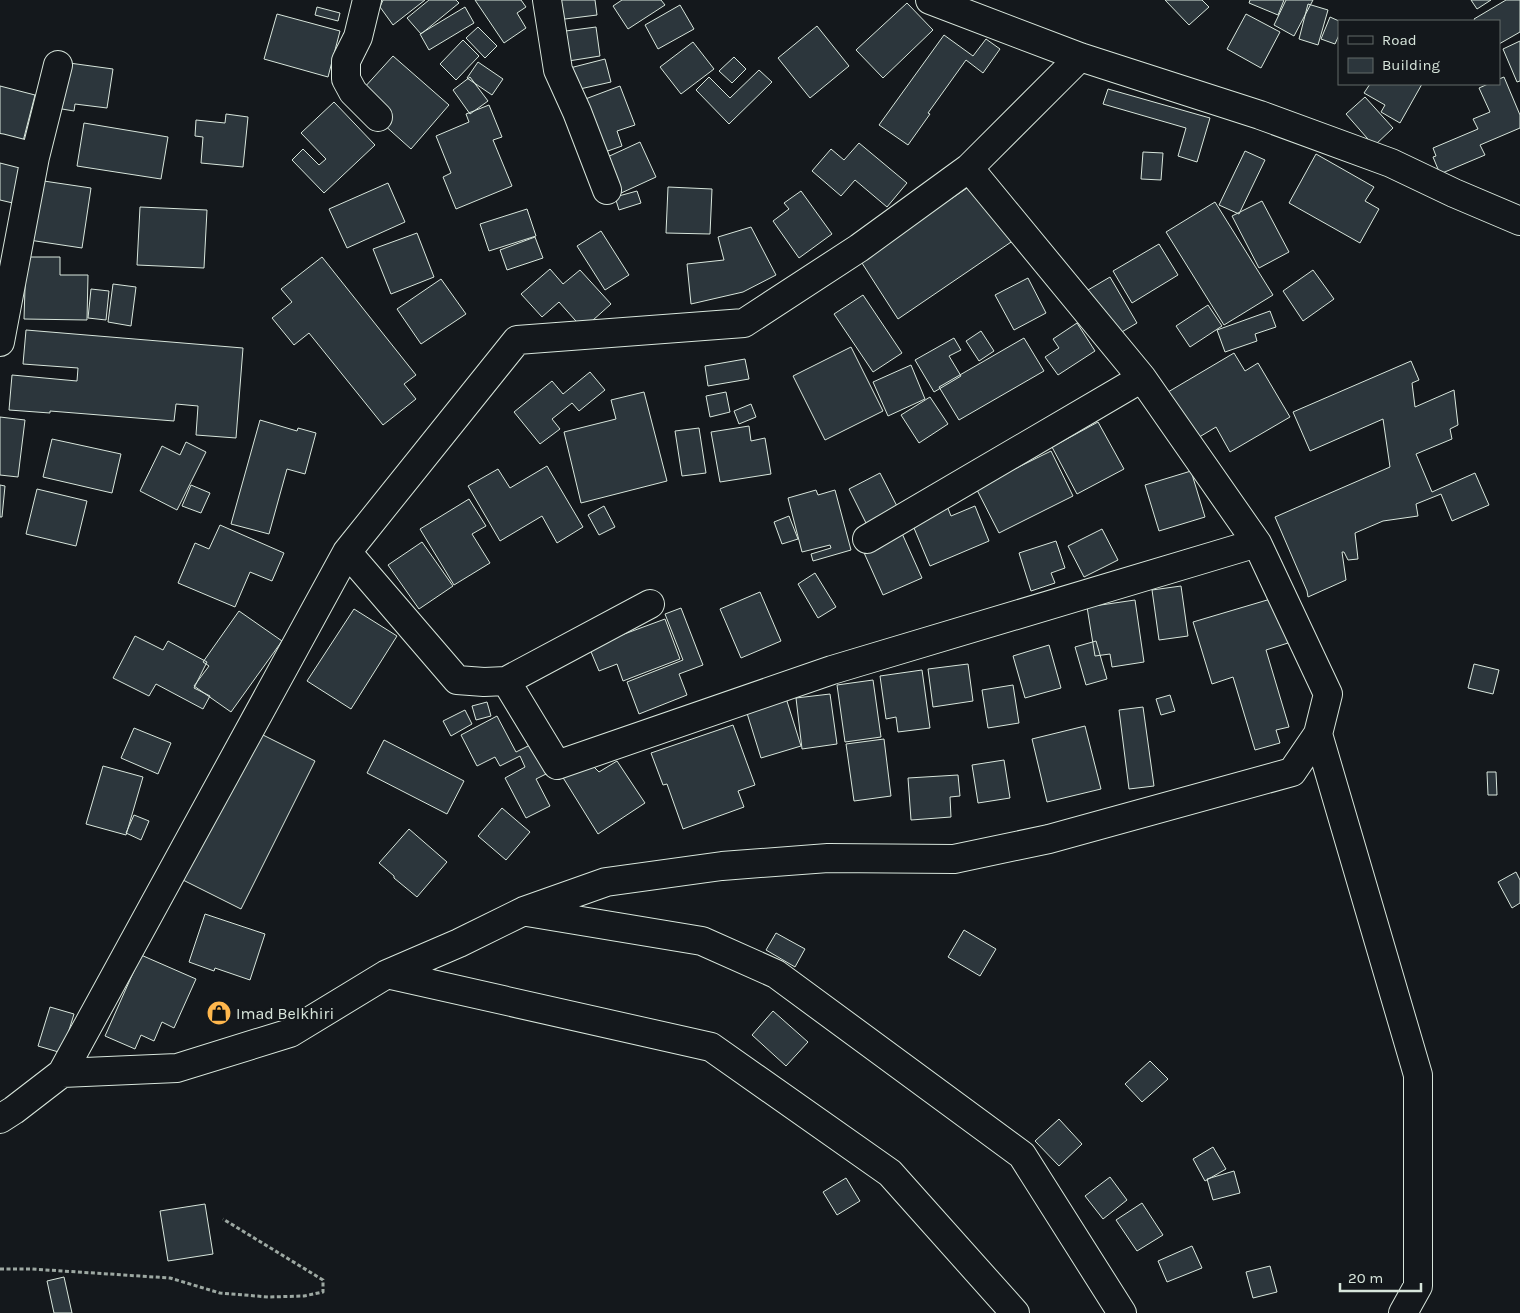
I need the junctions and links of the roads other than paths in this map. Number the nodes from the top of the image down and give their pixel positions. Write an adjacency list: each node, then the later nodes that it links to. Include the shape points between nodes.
1 (367, 0): 6 (street, via 358,37 346,61 346,79 353,92)
2 (547, 0): 10 (street, via 558,70)
3 (930, 0): 4 (street)
4 (1080, 57): 9 (street); 11 (street, via 1260,115 1391,163)
5 (58, 65): 8 (street)
6 (378, 117)
7 (0, 148): 8 (street)
8 (35, 157): 12 (street)
9 (968, 168): 13 (street); 16 (street, via 859,248 744,322 517,340)
10 (607, 190)
11 (1520, 221)
12 (0, 342)
13 (1142, 378): 14 (street); 15 (street)
14 (866, 539)
15 (1257, 543): 18 (street, via 832,670 557,765); 19 (street, via 1328,694)
16 (347, 552): 18 (street, via 457,680); 22 (street)
17 (650, 604): 18 (street)
18 (506, 681)
19 (1318, 734): 20 (street, via 1292,772 1049,839 954,858 828,858 722,866 616,880); 24 (street, via 1418,1075)
20 (524, 911): 21 (street); 26 (street, via 702,941 776,974 1022,1155)
21 (387, 974): 22 (street, via 290,1033 177,1068); 25 (street, via 711,1047 890,1173)
22 (62, 1073): 23 (street)
23 (0, 1119)
24 (1418, 1286): 27 (street); 28 (street)
25 (1015, 1313)
26 (1122, 1313)
27 (1403, 1313)
28 (1425, 1313)

